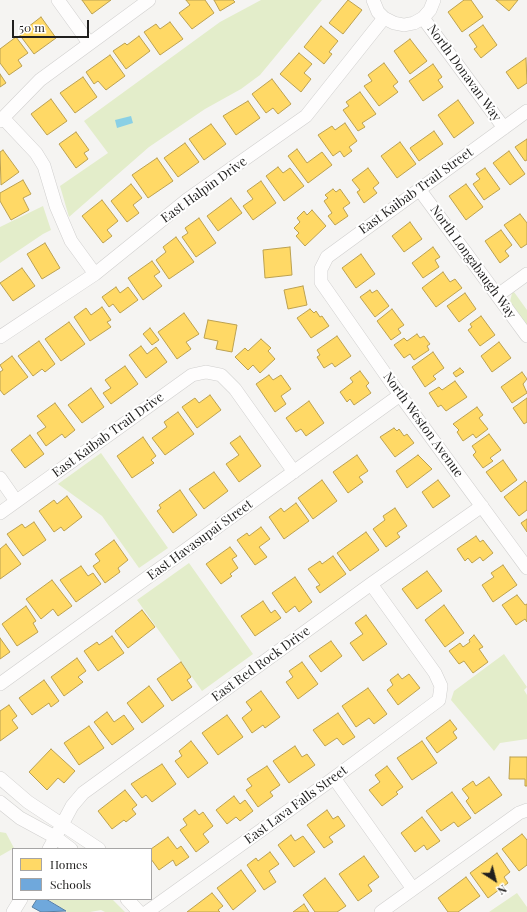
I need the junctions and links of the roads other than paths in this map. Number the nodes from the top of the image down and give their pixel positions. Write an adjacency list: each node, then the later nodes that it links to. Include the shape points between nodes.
1 (58, 0): 7 (street)
2 (149, 0): 7 (street)
3 (373, 0): 5 (street)
4 (434, 0): 6 (street)
5 (384, 18): 6 (street, via 404,25); 12 (street, East Halpin Drive, via 306,116 188,199)
6 (423, 18): 10 (street, North Donavan Way)
7 (89, 43): 9 (street, via 40,80)
8 (527, 111): 10 (street, East Kaibab Trail Street)
9 (1, 119): 12 (street, via 36,153 44,166 56,206 71,240)
10 (504, 128): 11 (street, East Kaibab Trail Street)
11 (419, 189): 14 (street, East Kaibab Trail Street, via 327,257 321,269); 15 (street, North Longabaugh Way)
12 (94, 274): 17 (street, East Halpin Drive)
13 (527, 274): 15 (street)
14 (321, 282): 18 (street, North Weston Avenue)
15 (498, 295): 16 (street, North Longabaugh Way)
16 (527, 336)
17 (0, 337)
18 (400, 395): 19 (street, East Havasupai Street); 22 (street, North Weston Avenue)
19 (294, 472): 21 (street, East Kaibab Trail Drive, via 236,389 221,375 206,372 192,375); 26 (street, East Havasupai Street)
20 (0, 478): 21 (street)
21 (16, 501): 23 (street, East Kaibab Trail Drive)
22 (482, 506): 24 (street, North Weston Avenue); 25 (street, East Red Rock Drive)
23 (0, 513)
24 (527, 568)
25 (371, 584): 28 (street, East Lava Falls Street, via 435,673 441,686 440,695 434,705); 31 (street, East Red Rock Drive, via 95,784 72,806)
26 (0, 684)
27 (0, 778): 31 (street, via 28,802)
28 (334, 778): 36 (street); 39 (street, East Lava Falls Street)
29 (0, 802): 32 (street, via 20,818)
30 (527, 810): 36 (street, via 519,813)
31 (62, 823): 32 (street, East Red Rock Drive); 35 (street)
32 (55, 837): 33 (street, East Red Rock Drive); 34 (street)
33 (50, 848)
34 (70, 848)
35 (98, 848)
36 (413, 889): 42 (street)
37 (20, 900): 40 (street)
38 (127, 900): 41 (street)
39 (154, 907)
40 (13, 912)
41 (139, 912)
42 (381, 912)

